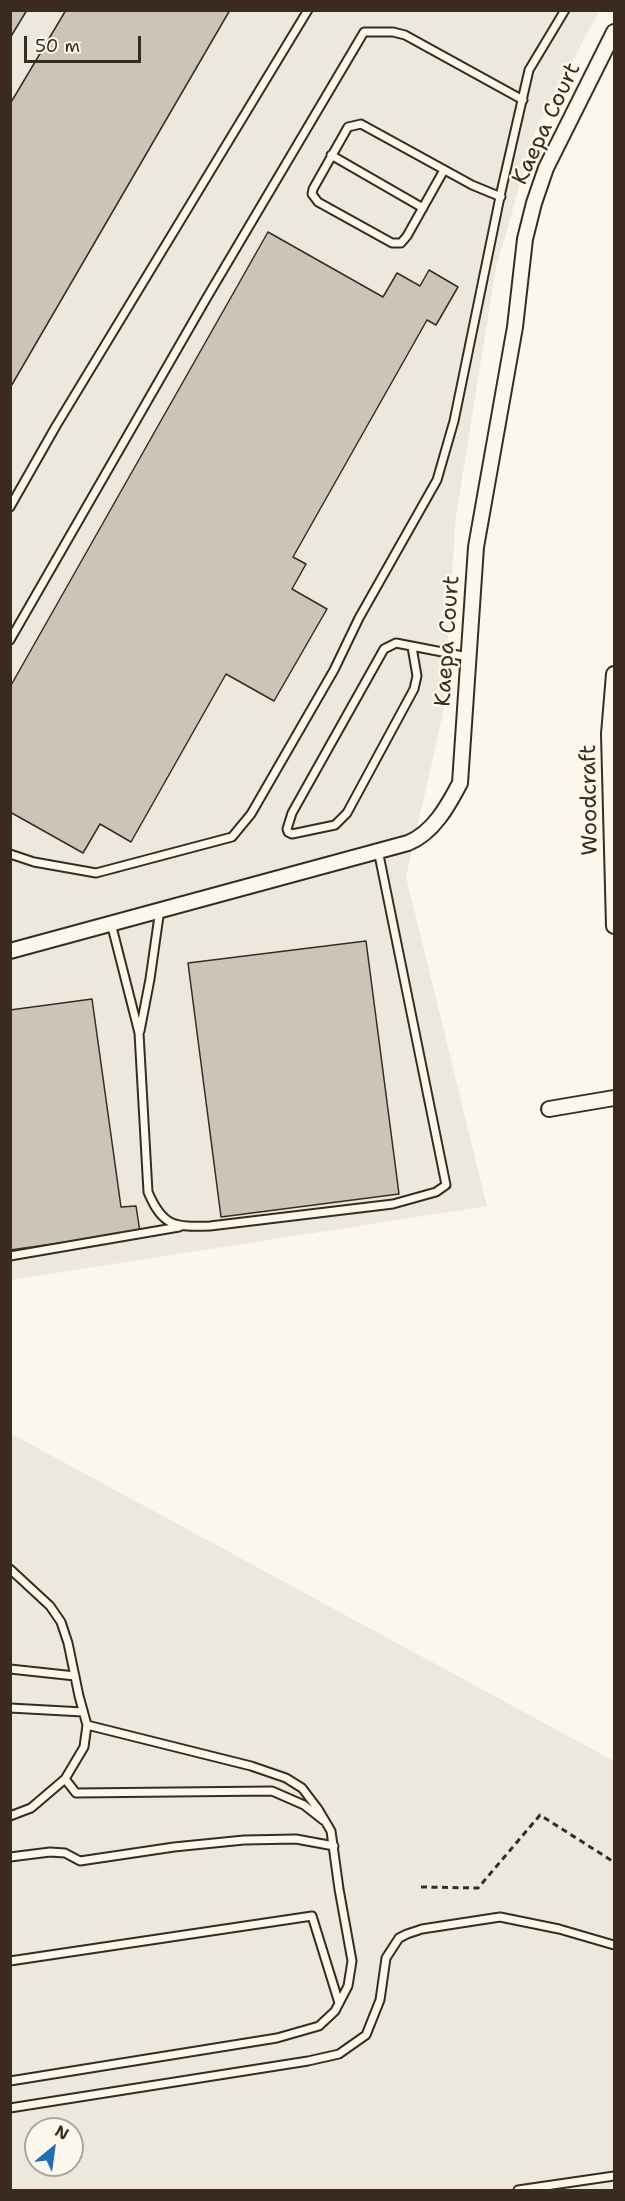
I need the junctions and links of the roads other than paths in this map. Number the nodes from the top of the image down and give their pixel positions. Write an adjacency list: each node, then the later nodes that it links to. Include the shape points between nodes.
1 (308, 10): 9 (lane)
2 (565, 10): 4 (lane, via 530,70)
3 (615, 32): 12 (street, Kaepa Court, via 546,168 527,230 515,327 476,547)
4 (523, 100): 7 (lane); 10 (lane, via 405,35 364,32)
5 (331, 155): 6 (lane, via 348,127 361,124); 8 (lane); 8 (lane, via 313,189 318,202 392,243 401,243)
6 (444, 170): 7 (lane); 8 (lane)
7 (501, 197): 15 (lane, via 454,421 437,480 251,814 232,837 96,873)
8 (423, 208)
9 (10, 507)
10 (10, 640)
11 (412, 647): 11 (lane, via 390,644 377,658 292,813 288,832 335,825 347,813 414,689 417,676); 12 (lane)
12 (468, 657): 14 (street, Kaepa Court, via 460,783 447,808 418,839)
13 (615, 674): 18 (street, Woodcraft, via 609,734)
14 (378, 850): 16 (street, Kaepa Court); 23 (lane, via 446,1185 436,1192 393,1204)
15 (10, 854)
16 (160, 909): 17 (street, Kaepa Court); 20 (lane)
17 (111, 923): 19 (street, Kaepa Court); 20 (lane)
18 (615, 926)
19 (10, 951)
20 (139, 1033): 23 (lane, via 148,1192 157,1212)
21 (615, 1098): 22 (street)
22 (549, 1109)
23 (179, 1227): 24 (lane)
24 (10, 1256)
25 (10, 1569): 27 (lane, via 50,1606 61,1622)
26 (10, 1670): 27 (lane)
27 (75, 1676): 29 (lane)
28 (10, 1707): 29 (lane)
29 (83, 1712): 30 (lane)
30 (87, 1725): 31 (lane, via 84,1747); 33 (lane, via 286,1778 302,1788)
31 (65, 1779): 32 (lane, via 31,1808); 33 (lane, via 76,1793 272,1791 304,1804)
32 (10, 1816)
33 (325, 1821): 34 (lane)
34 (334, 1846): 35 (lane, via 296,1839 244,1840 80,1861 65,1853 50,1852); 38 (lane, via 352,1961 348,1986)
35 (10, 1857)
36 (615, 1945): 40 (lane, via 501,1917 422,1929 399,1938 392,1947 371,2026 366,2035 339,2054)
37 (10, 1961): 38 (lane, via 312,1916)
38 (339, 2003): 39 (lane, via 319,2026 277,2038)
39 (10, 2081)
40 (10, 2109)
41 (615, 2176): 42 (lane)
42 (518, 2190)

